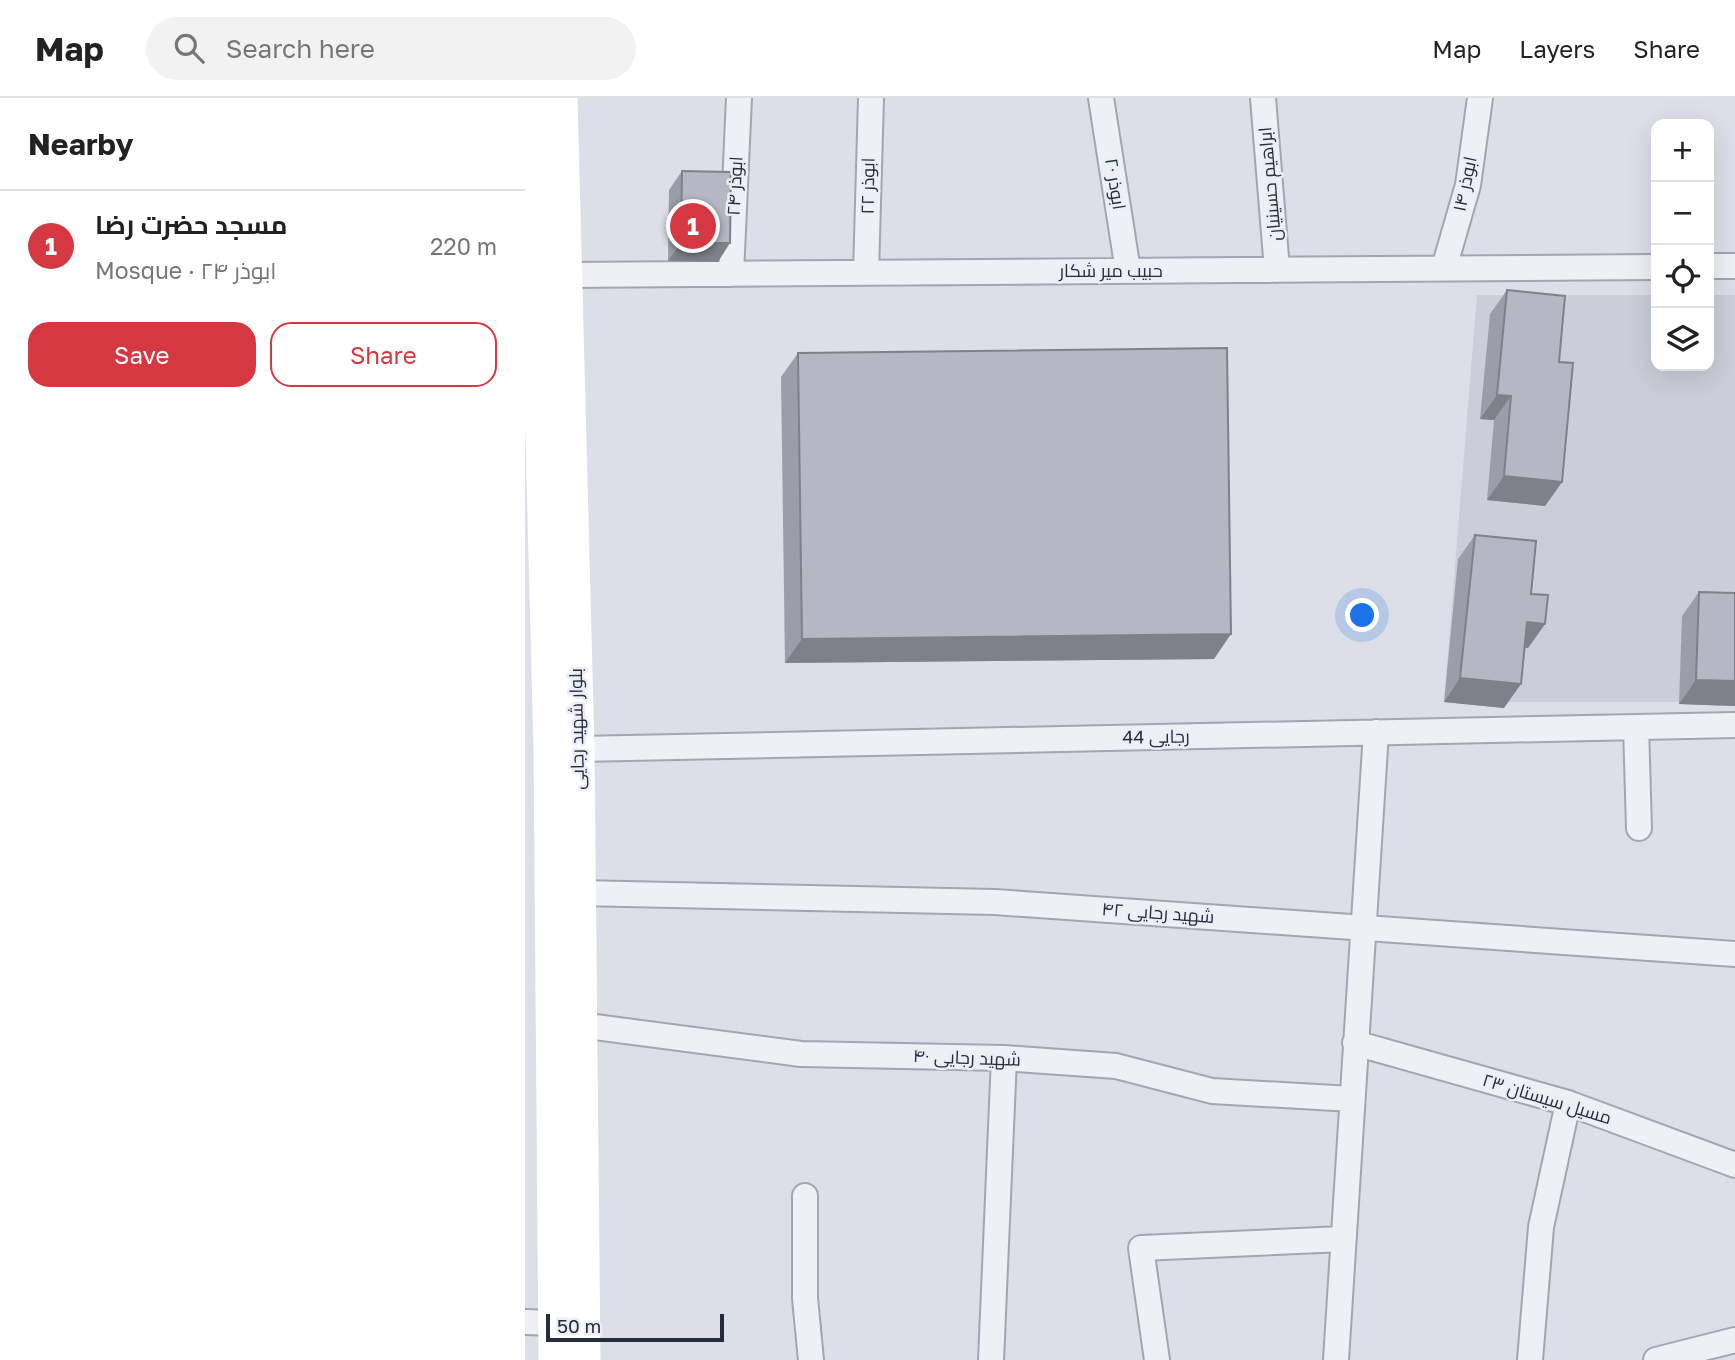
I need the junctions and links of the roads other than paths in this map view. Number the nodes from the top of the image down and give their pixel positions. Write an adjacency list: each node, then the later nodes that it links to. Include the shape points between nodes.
1 (533, 98): 34 (main road, بلوار شهید رجایی, via 550,748)
2 (561, 98): 16 (main road, بلوار شهید رجایی)
3 (739, 98): 15 (street, ابوذر ۲۴)
4 (871, 98): 14 (street, ابوذر ۲۲)
5 (1101, 98): 13 (street, ابوذر ۲۰)
6 (1263, 98): 12 (street, ابراهیم حسینیان)
7 (1480, 98): 11 (street, ابوذر ۱۴, via 1468,185)
8 (1714, 266): 9 (street)
9 (1735, 266)
10 (1651, 267): 11 (street, حبیب میر شکار)
11 (1444, 268): 12 (street, حبیب میر شکار)
12 (1277, 270): 13 (street, حبیب میر شکار)
13 (1128, 271): 14 (street, حبیب میر شکار)
14 (866, 273): 15 (street, حبیب میر شکار)
15 (731, 274): 16 (street, حبیب میر شکار)
16 (566, 275): 21 (main road, بلوار شهید رجایی)
17 (1735, 725): 18 (street, رجایی 44); 19 (street)
18 (1636, 727): 20 (street, رجایی 44); 22 (street)
19 (1735, 731)
20 (1376, 732): 21 (street, رجایی 44); 24 (street)
21 (578, 748): 23 (main road, بلوار شهید رجایی)
22 (1639, 828)
23 (579, 893): 24 (street, شهید رجایی ۴۲, via 995,902); 26 (main road, بلوار شهید رجایی)
24 (1362, 928): 25 (street, شهید رجایی ۴۲); 27 (street)
25 (1735, 954)
26 (580, 1025): 28 (street, شهید رجایی ۴۰, via 801,1054); 37 (main road, بلوار شهید رجایی)
27 (1355, 1043): 29 (street); 30 (street, مسیل سیستان ۲۳)
28 (1004, 1058): 29 (street, شهید رجایی ۴۰, via 1116,1066 1212,1091); 39 (street)
29 (1352, 1099): 33 (street)
30 (1568, 1103): 31 (street, مسیل سیستان ۲۳); 42 (street, via 1541,1227)
31 (1735, 1165)
32 (804, 1196): 38 (street, via 804,1298)
33 (1343, 1239): 40 (street, via 1141,1248); 41 (street)
34 (540, 1323): 36 (main road, بلوار شهید رجایی)
35 (1735, 1340): 43 (street)
36 (555, 1360)
37 (584, 1360)
38 (811, 1360)
39 (991, 1360)
40 (1157, 1360)
41 (1336, 1360)
42 (1530, 1360)
43 (1656, 1360)

